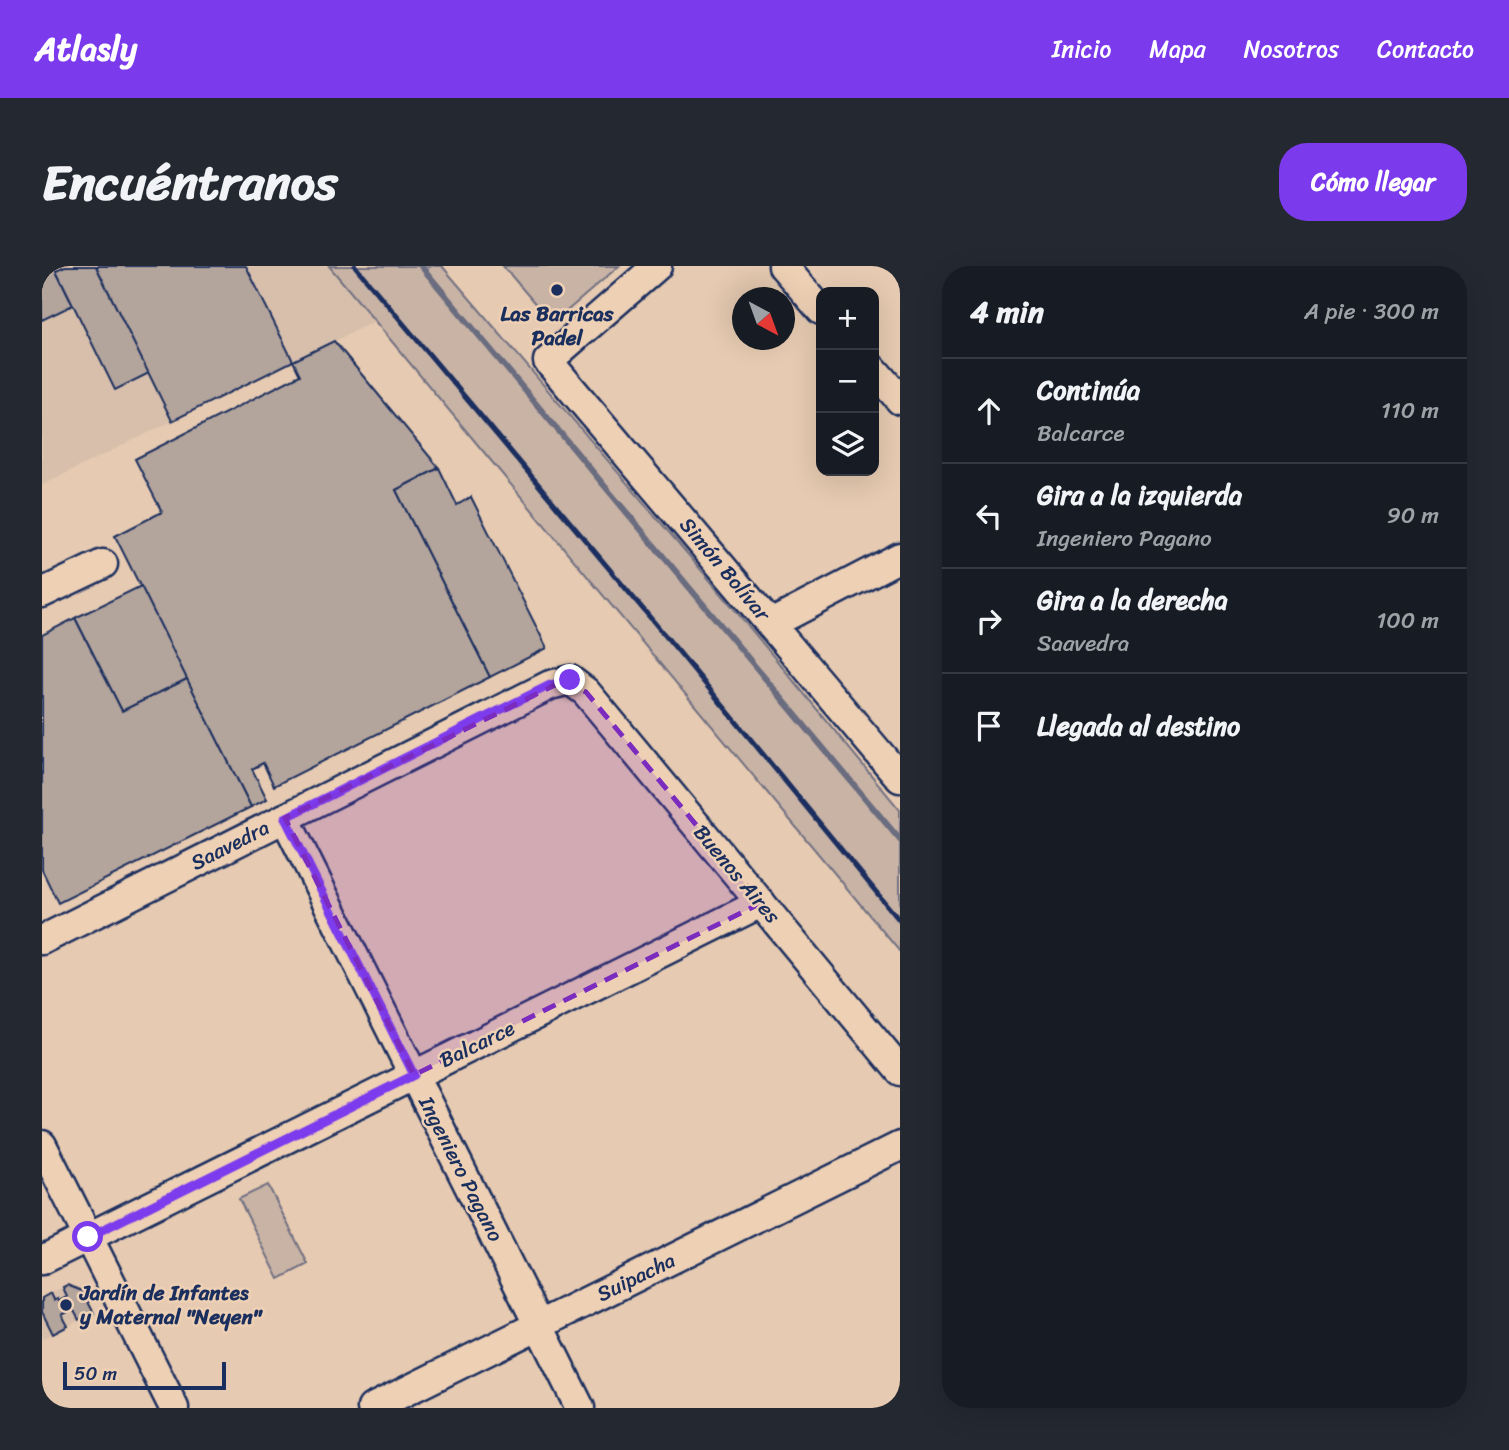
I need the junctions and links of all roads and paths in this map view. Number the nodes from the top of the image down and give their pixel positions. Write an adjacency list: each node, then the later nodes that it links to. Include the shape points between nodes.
1 (657, 266): 9 (street, Simón Bolívar, via 548,361)
2 (783, 266): 3 (street)
3 (816, 304)
4 (879, 375): 5 (street)
5 (898, 393)
6 (900, 557): 9 (street)
7 (103, 564): 8 (street)
8 (42, 593)
9 (771, 624): 11 (street, Simón Bolívar)
10 (570, 680): 12 (street, Saavedra, via 550,685); 13 (street, Buenos Aires, via 586,692)
11 (900, 778)
12 (285, 818): 14 (street, Saavedra); 16 (street, Ingeniero Pagano)
13 (761, 903): 15 (street, Buenos Aires); 16 (street, Balcarce)
14 (42, 940)
15 (900, 1071)
16 (414, 1075): 19 (street, Balcarce); 21 (street, Ingeniero Pagano)
17 (42, 1145): 19 (street)
18 (900, 1146): 21 (street, Suipacha)
19 (88, 1237): 20 (street, Balcarce); 22 (street)
20 (42, 1261)
21 (539, 1325): 23 (street, Suipacha); 24 (street, Ingeniero Pagano)
22 (174, 1408)
23 (372, 1408)
24 (580, 1408)

